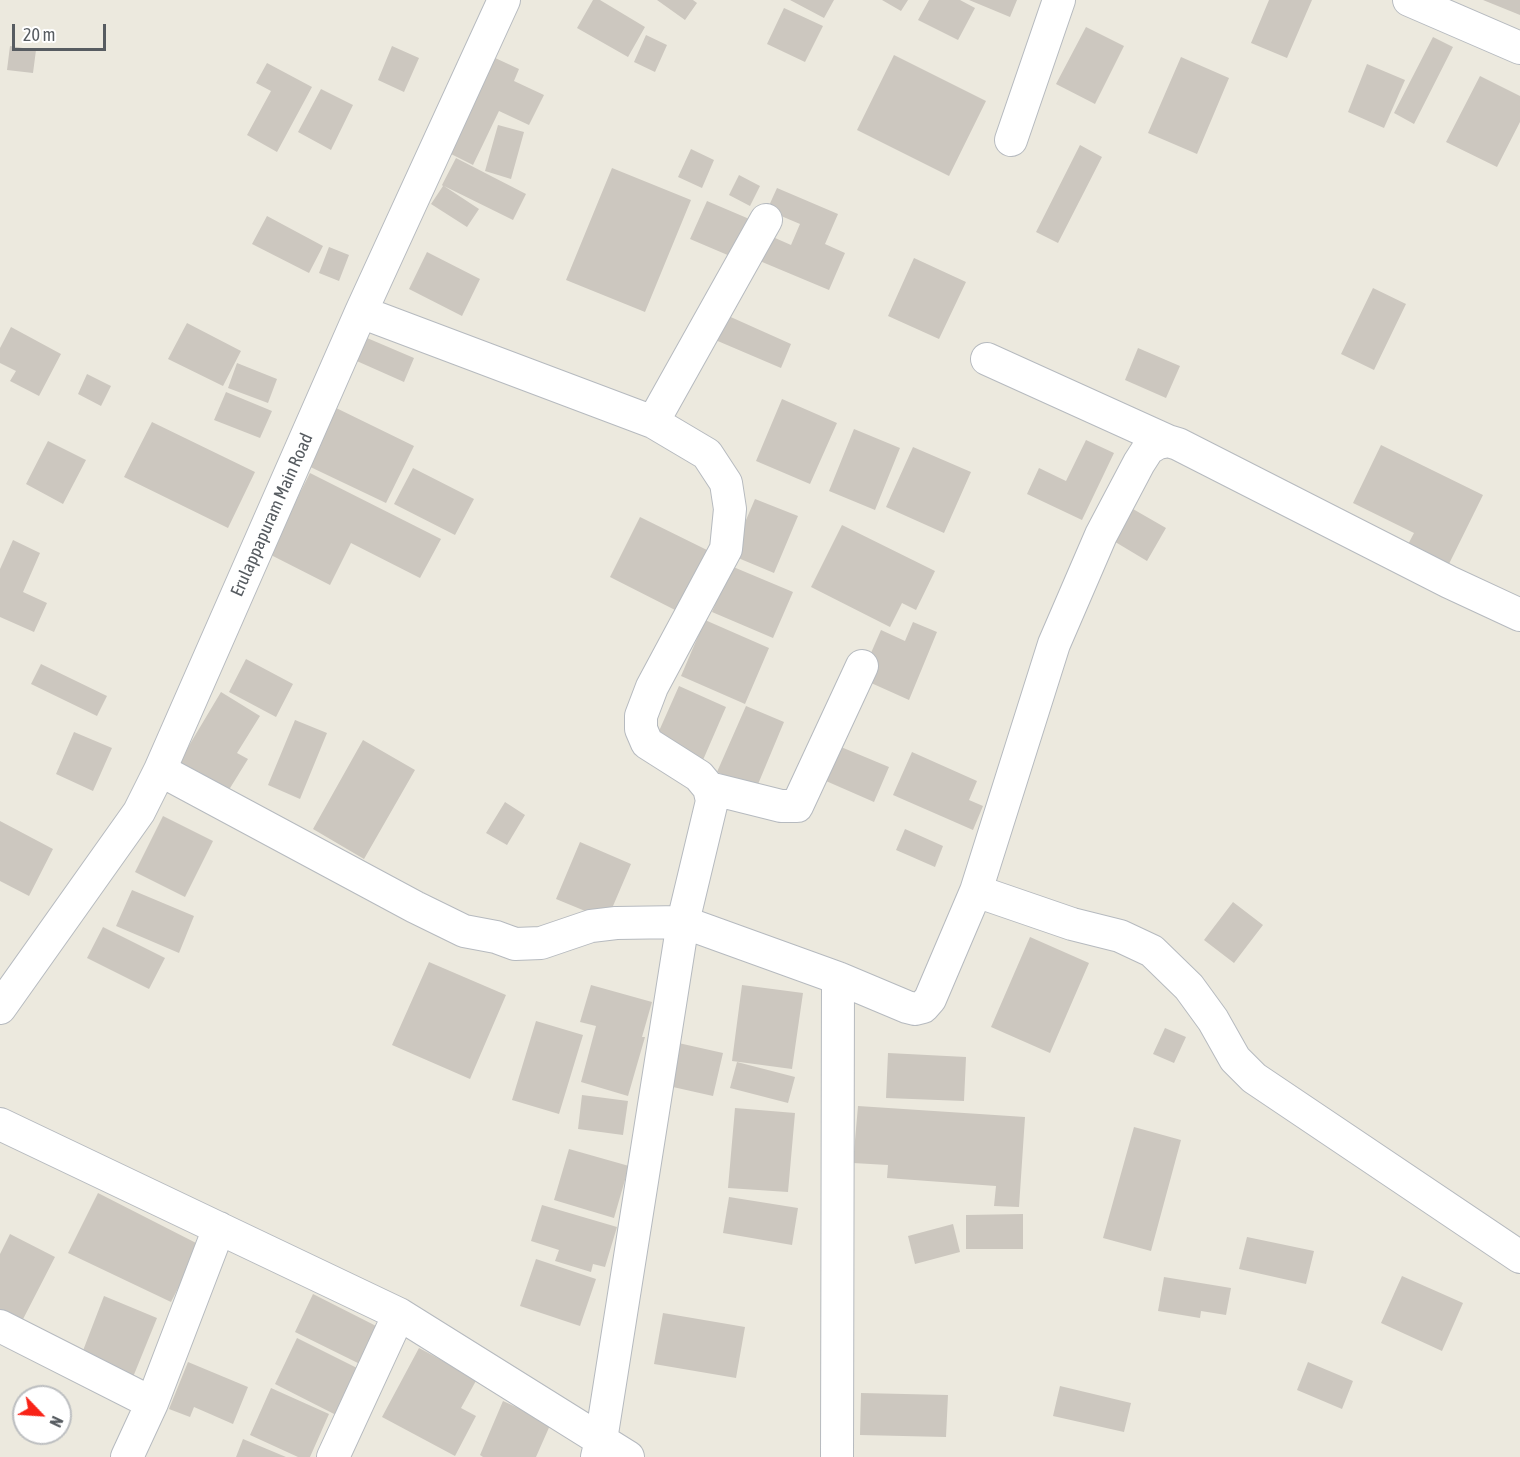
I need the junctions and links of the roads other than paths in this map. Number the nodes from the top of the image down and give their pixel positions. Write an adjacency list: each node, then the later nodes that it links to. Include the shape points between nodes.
1 (504, 0): 8 (street, Erulappapuram Main Road)
2 (1059, 0): 6 (street)
3 (1409, 0): 4 (street)
4 (1448, 8): 5 (street)
5 (1520, 48)
6 (1011, 140)
7 (766, 220): 10 (street)
8 (361, 312): 10 (street); 14 (street, Erulappapuram Main Road)
9 (987, 359): 11 (street)
10 (653, 422): 15 (street, via 707,454 726,483 730,509 726,549 652,687 641,716 647,743 699,776)
11 (1167, 441): 12 (street); 16 (street, via 1148,449 1139,463 1101,535 1054,644)
12 (1520, 615)
13 (862, 666): 15 (street, via 797,806 781,806)
14 (160, 770): 17 (street, via 464,931 515,944 541,943 591,926); 19 (street, Erulappapuram Main Road, via 140,812)
15 (708, 789): 17 (street, via 712,801)
16 (976, 891): 18 (street, via 930,999 923,1007 908,1007); 22 (street, via 1120,936 1152,951 1189,987 1235,1059 1254,1078)
17 (683, 922): 18 (street); 26 (street)
18 (838, 978): 30 (street)
19 (0, 1008)
20 (0, 1125): 21 (street)
21 (219, 1228): 23 (street); 25 (street)
22 (1520, 1257)
23 (399, 1314): 26 (street); 28 (street)
24 (0, 1326): 25 (street)
25 (152, 1403): 27 (street)
26 (599, 1448): 29 (street)
27 (127, 1457)
28 (333, 1457)
29 (628, 1457)
30 (837, 1457)

